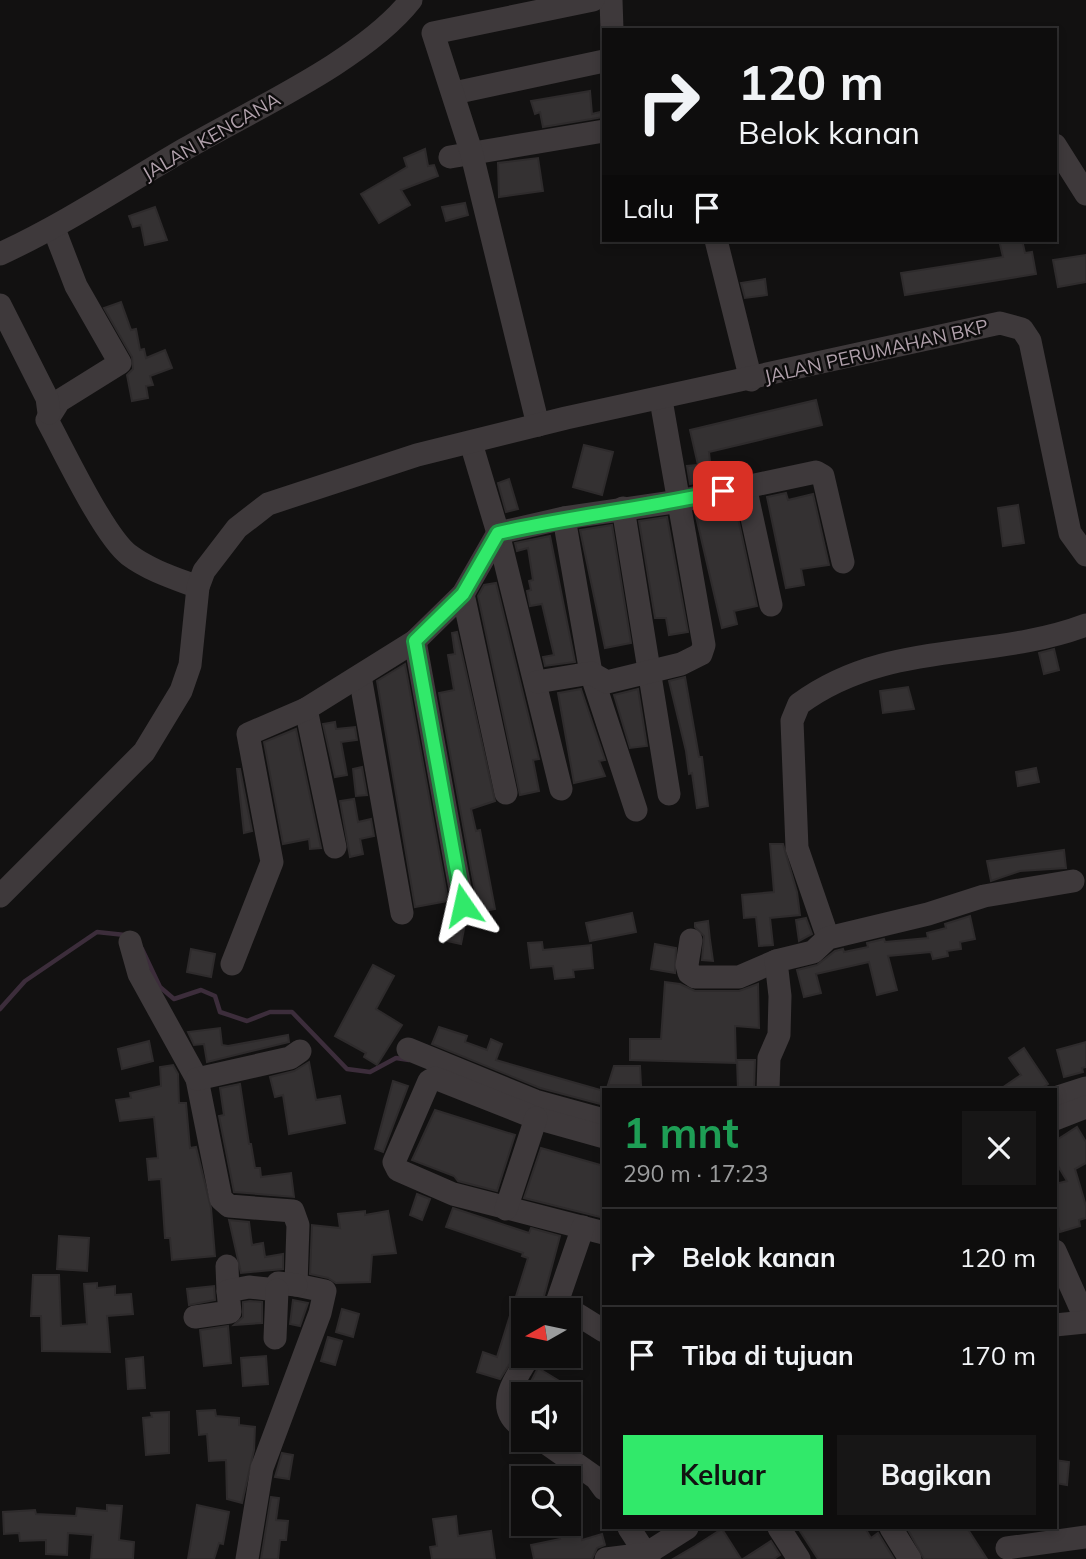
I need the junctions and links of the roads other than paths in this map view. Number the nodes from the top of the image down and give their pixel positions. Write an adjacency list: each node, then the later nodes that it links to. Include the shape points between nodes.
1 (411, 0): 11 (street, JALAN KENCANA, via 335,63)
2 (593, 0): 6 (street, via 433,33)
3 (611, 0): 4 (street)
4 (612, 28)
5 (602, 61): 6 (street)
6 (454, 93): 9 (street)
7 (602, 131): 9 (street)
8 (1057, 148): 10 (street)
9 (460, 154): 18 (street)
10 (1086, 194)
11 (54, 229): 13 (street, JALAN KENCANA); 17 (street, via 76,286 120,363 59,401)
12 (716, 242): 15 (street)
13 (0, 254)
14 (0, 305): 17 (street, via 47,398)
15 (751, 380): 16 (street, JALAN PERUMAHAN BKP); 25 (street, JALAN PERUMAHAN BKP, via 1000,323 1021,329 1030,341 1039,374 1070,533)
16 (661, 400): 18 (street, JALAN PERUMAHAN BKP); 21 (street)
17 (49, 413): 27 (street, via 47,420 126,553 145,566)
18 (538, 425): 19 (street, JALAN PERUMAHAN BKP)
19 (471, 443): 24 (street); 27 (street, JALAN PERUMAHAN BKP, via 417,455 268,504 237,528 212,557)
20 (745, 486): 21 (street); 26 (street, via 821,473); 29 (street)
21 (680, 501): 22 (street); 32 (street, via 704,645 701,654 681,664)
22 (623, 508): 23 (street); 32 (street)
23 (564, 518): 24 (street); 33 (street)
24 (498, 533): 28 (street); 35 (street)
25 (1086, 555)
26 (843, 562)
27 (198, 587): 43 (street, via 190,665 181,691 144,752)
28 (463, 594): 31 (street); 38 (street)
29 (771, 605)
30 (1086, 625): 46 (street, via 1034,639 906,657 855,675 799,704 792,721 797,848)
31 (415, 641): 34 (street); 44 (street)
32 (650, 671): 33 (street, via 607,682); 39 (street)
33 (591, 673): 35 (street); 40 (street)
34 (360, 676): 36 (street); 45 (street)
35 (537, 682): 37 (street)
36 (306, 709): 41 (street); 50 (street, via 251,732 247,738 272,862)
37 (561, 789)
38 (506, 793)
39 (668, 794)
40 (636, 810)
41 (335, 847)
42 (1073, 881): 46 (street, via 984,896)
43 (0, 896)
44 (463, 905)
45 (402, 913)
46 (828, 938): 49 (street, via 813,952)
47 (691, 940): 49 (street, via 687,965 695,977 739,977)
48 (130, 942): 53 (street, via 139,974)
49 (776, 961): 54 (street, via 779,1035 769,1058)
50 (232, 964)
51 (408, 1049): 60 (street, via 535,1101)
52 (300, 1051): 53 (street, via 290,1058)
53 (197, 1079): 66 (street, via 220,1199 229,1206 296,1214)
54 (768, 1088)
55 (1086, 1088): 56 (street)
56 (1057, 1097)
57 (1086, 1107): 59 (street)
58 (536, 1118): 61 (street); 62 (street); 62 (street, via 432,1079 394,1162 398,1170 453,1194)
59 (1057, 1118)
60 (602, 1119)
61 (602, 1136)
62 (506, 1209): 63 (street)
63 (593, 1230): 68 (street)
64 (1057, 1259): 72 (street)
65 (227, 1266): 67 (street)
66 (286, 1287): 67 (street); 74 (street); 86 (street, via 325,1291 262,1468)
67 (228, 1291): 70 (street, via 230,1312)
68 (560, 1298)
69 (1057, 1307): 72 (street)
70 (195, 1317)
71 (581, 1320): 73 (street)
72 (1074, 1323)
73 (602, 1330)
74 (275, 1338)
75 (511, 1389): 76 (street, via 506,1398)
76 (511, 1415)
77 (559, 1452): 78 (street)
78 (602, 1486)
79 (630, 1529): 85 (street)
80 (686, 1529): 85 (street)
81 (780, 1529): 88 (street)
82 (892, 1529): 89 (street)
83 (1086, 1537): 84 (street)
84 (1005, 1545)
85 (647, 1557): 87 (street)
86 (247, 1559)
87 (606, 1559)
88 (799, 1559)
89 (910, 1559)

